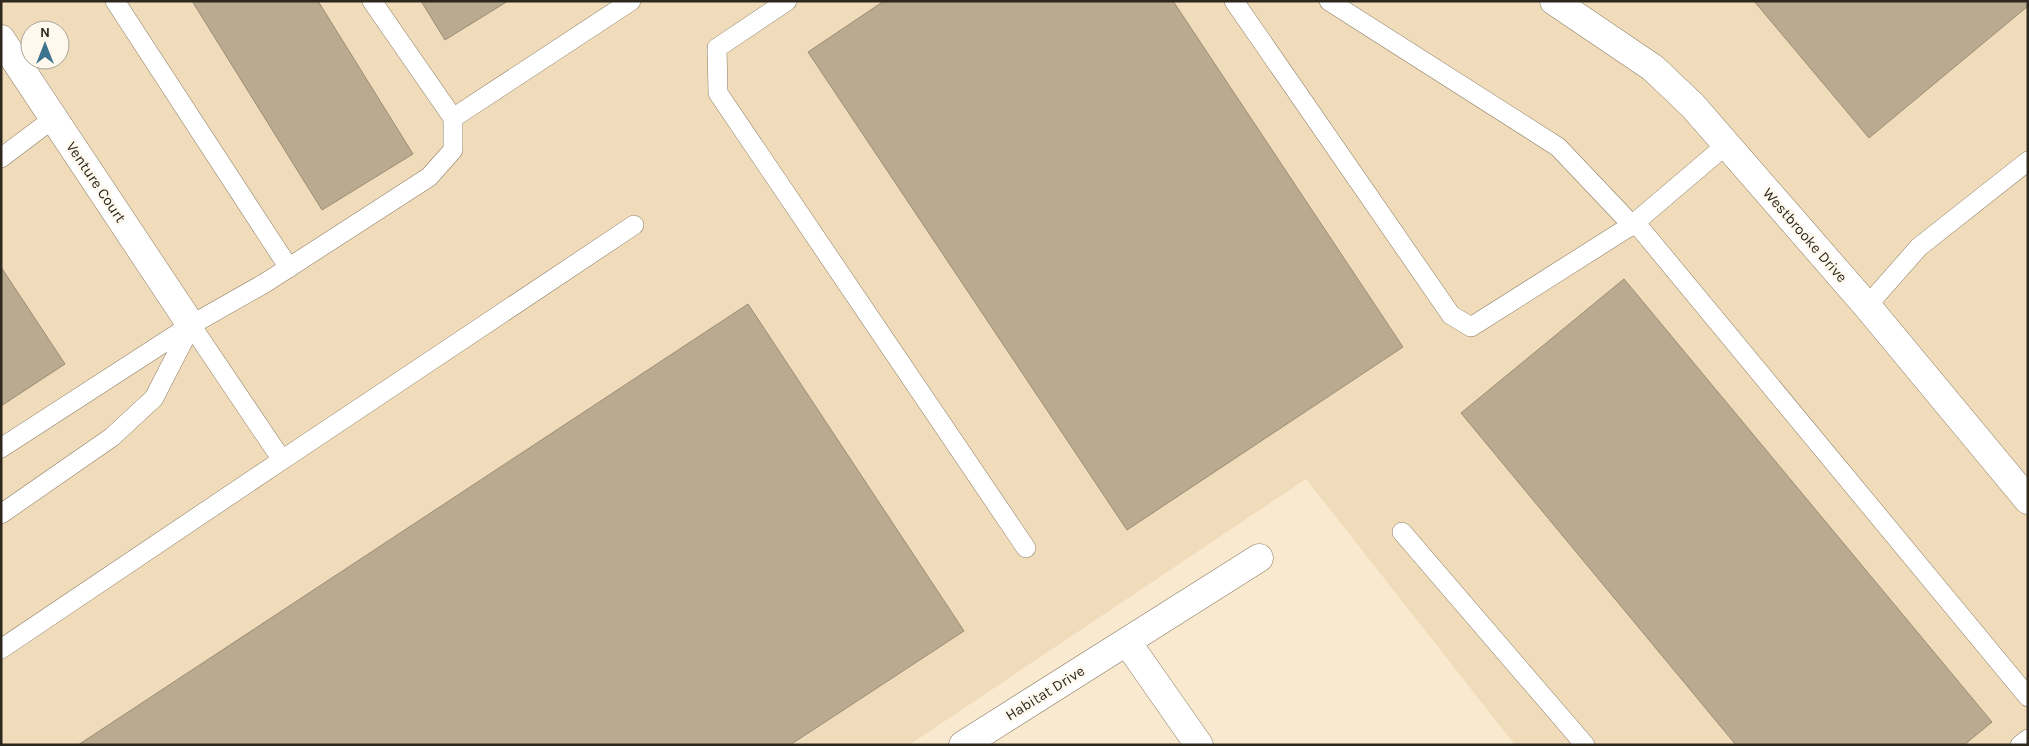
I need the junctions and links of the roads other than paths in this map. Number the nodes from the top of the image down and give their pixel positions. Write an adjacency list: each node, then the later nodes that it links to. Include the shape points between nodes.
1 (115, 1): 16 (lane)
2 (372, 1): 10 (lane)
3 (631, 1): 10 (lane)
4 (787, 1): 24 (lane, via 717,48 718,93)
5 (1234, 1): 15 (lane, via 1452,315 1470,327)
6 (1330, 1): 15 (lane, via 1558,147)
7 (1554, 1): 11 (street, Westbrooke Drive, via 1653,68 1693,106)
8 (1, 39): 9 (street, Venture Court)
9 (54, 118): 12 (lane); 18 (street, Venture Court)
10 (453, 118): 16 (lane, via 453,150 429,177)
11 (1726, 145): 15 (lane); 17 (street, Westbrooke Drive)
12 (1, 158)
13 (2028, 161): 17 (lane, via 1919,247)
14 (634, 224): 20 (lane)
15 (1632, 224): 28 (lane, via 1640,228)
16 (289, 268): 18 (lane)
17 (1867, 306): 21 (street, Westbrooke Drive)
18 (191, 325): 19 (lane); 20 (lane); 22 (lane, via 154,398 112,437)
19 (1, 448)
20 (282, 460): 27 (lane)
21 (2028, 500)
22 (1, 514)
23 (1402, 532): 32 (lane)
24 (1026, 548)
25 (1259, 558): 26 (street, Habitat Drive)
26 (1127, 642): 30 (street, Habitat Drive); 31 (street)
27 (1, 649)
28 (2028, 697)
29 (2028, 739): 33 (lane)
30 (963, 745)
31 (1199, 745)
32 (1585, 745)
33 (2020, 745)

